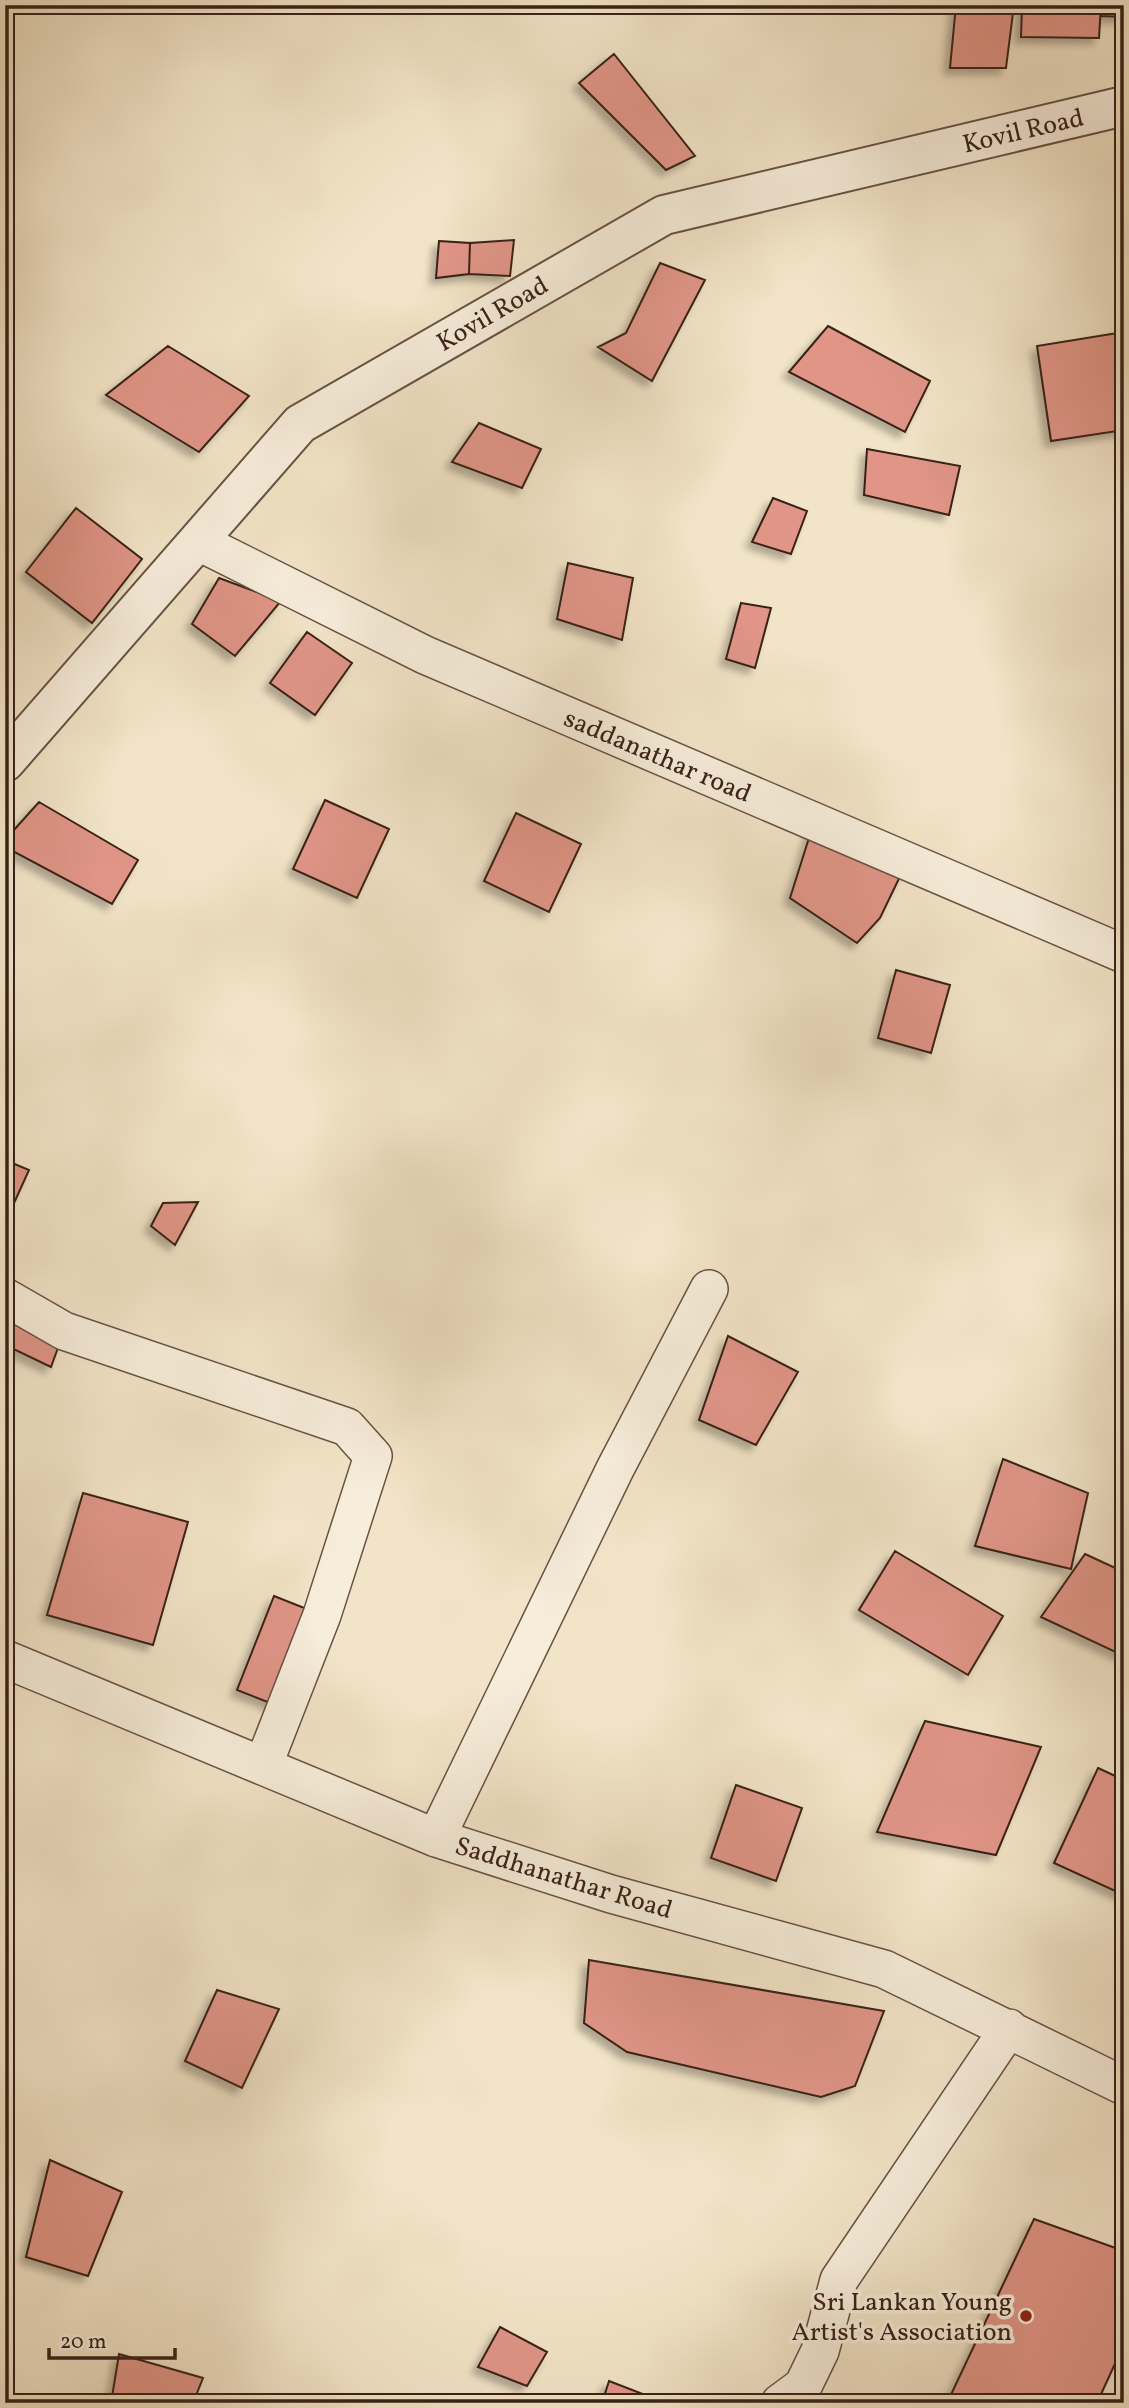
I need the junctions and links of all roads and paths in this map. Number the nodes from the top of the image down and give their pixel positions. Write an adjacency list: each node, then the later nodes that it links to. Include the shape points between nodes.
1 (1124, 106): 2 (street, Kovil Road, via 664,215 300,424)
2 (199, 542): 3 (street, Kovil Road); 4 (street, saddanathar road, via 425,655)
3 (5, 762)
4 (1124, 954)
5 (709, 1290): 9 (street, via 615,1469)
6 (5, 1297): 8 (street, via 64,1331 347,1427 373,1456 322,1615)
7 (5, 1659): 8 (street, Saddhanathar Road)
8 (263, 1766): 9 (street, Saddhanathar Road)
9 (436, 1838): 10 (street, Saddhanathar Road, via 611,1894 884,1969)
10 (1009, 2028): 11 (street, Saddhanathar Road); 12 (street, via 839,2280 820,2351 803,2386)
11 (1124, 2086)
12 (780, 2403)

